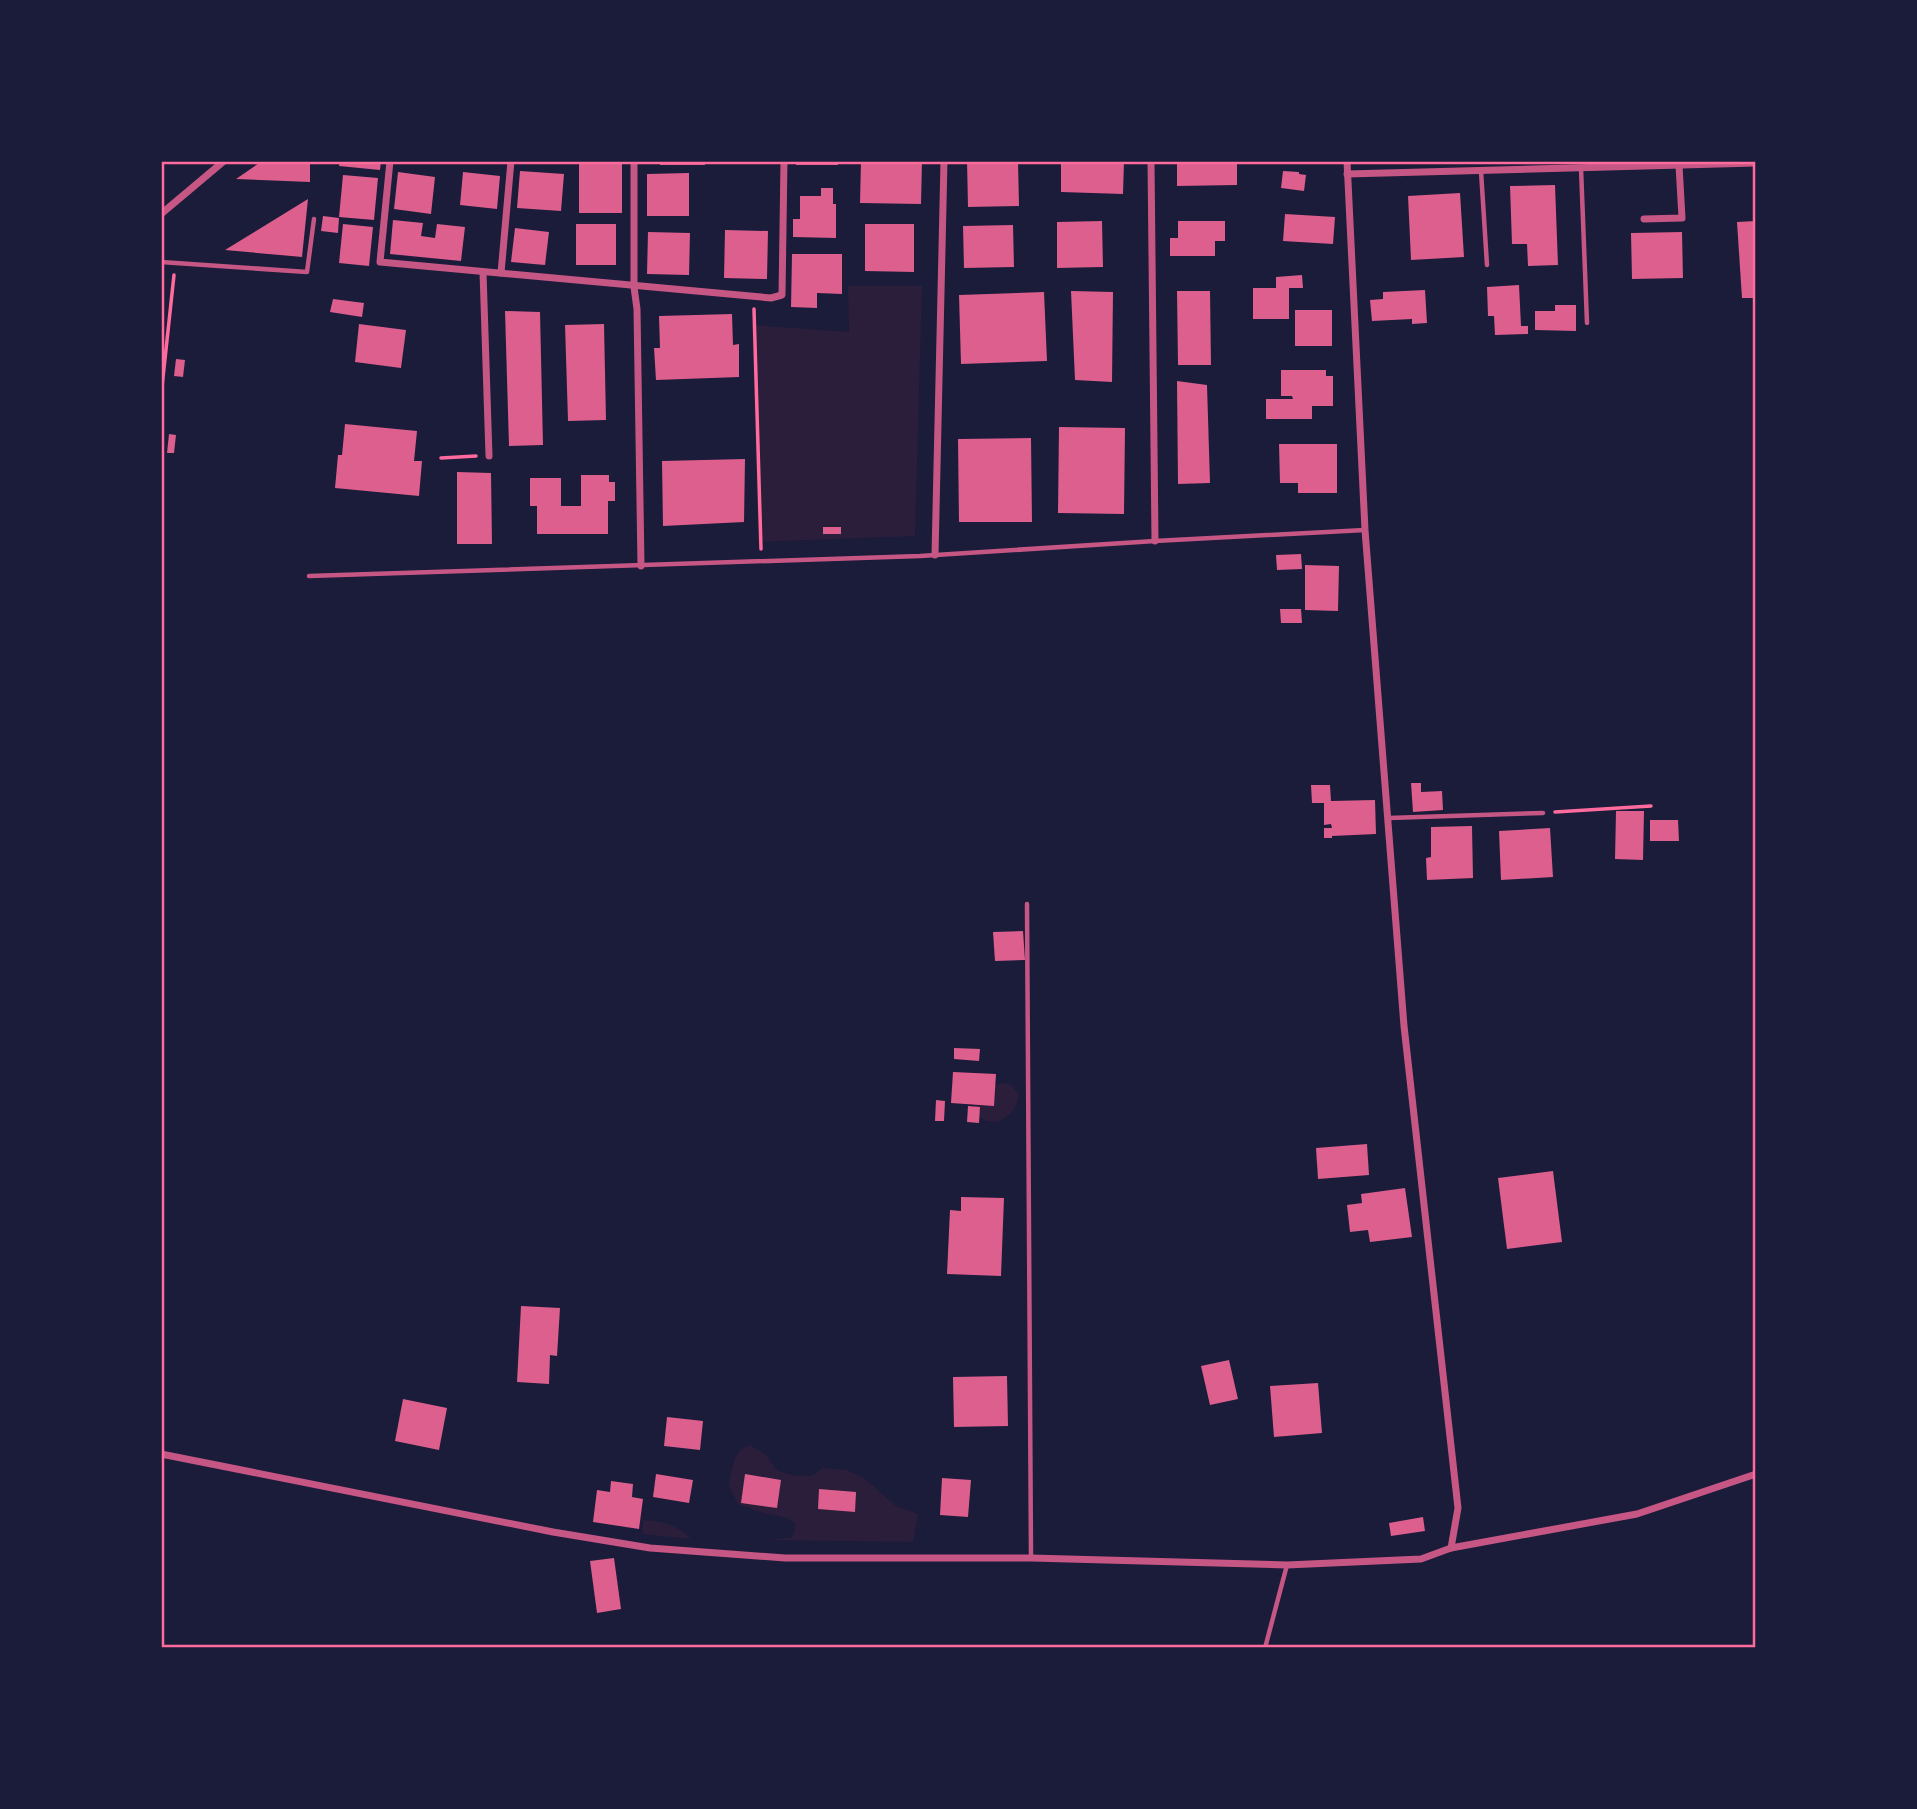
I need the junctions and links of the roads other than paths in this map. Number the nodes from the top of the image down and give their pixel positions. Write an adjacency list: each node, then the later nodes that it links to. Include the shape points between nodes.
1 (225, 161): 14 (street)
2 (390, 161): 19 (street, via 380,262)
3 (511, 161): 20 (street)
4 (634, 161): 21 (street)
5 (784, 161): 21 (street, via 782,295 771,298)
6 (944, 161): 26 (street)
7 (1151, 161): 25 (street)
8 (1347, 161): 13 (street)
9 (1756, 163): 10 (street)
10 (1679, 165): 11 (street); 16 (street, via 1682,218)
11 (1581, 167): 12 (street); 22 (lane)
12 (1481, 170): 13 (street); 18 (lane)
13 (1347, 174): 24 (street)
14 (161, 214)
15 (314, 219): 17 (lane, via 307,272)
16 (1644, 219)
17 (161, 262)
18 (1487, 265)
19 (483, 272): 20 (street); 23 (street)
20 (500, 273): 21 (street)
21 (634, 287): 27 (street)
22 (1587, 323)
23 (488, 456)
24 (1365, 530): 25 (lane); 30 (street)
25 (1156, 541): 26 (lane)
26 (935, 555): 27 (lane)
27 (641, 566): 28 (lane)
28 (309, 576)
29 (1542, 813): 30 (lane)
30 (1389, 818): 34 (street, via 1404,1026 1458,1508)
31 (1027, 904): 35 (lane)
32 (161, 1454): 35 (street, via 650,1548 785,1558)
33 (1756, 1474): 34 (street, via 1637,1514)
34 (1451, 1548): 36 (street, via 1421,1559)
35 (1031, 1558): 36 (street)
36 (1287, 1564): 37 (lane)
37 (1265, 1648)

